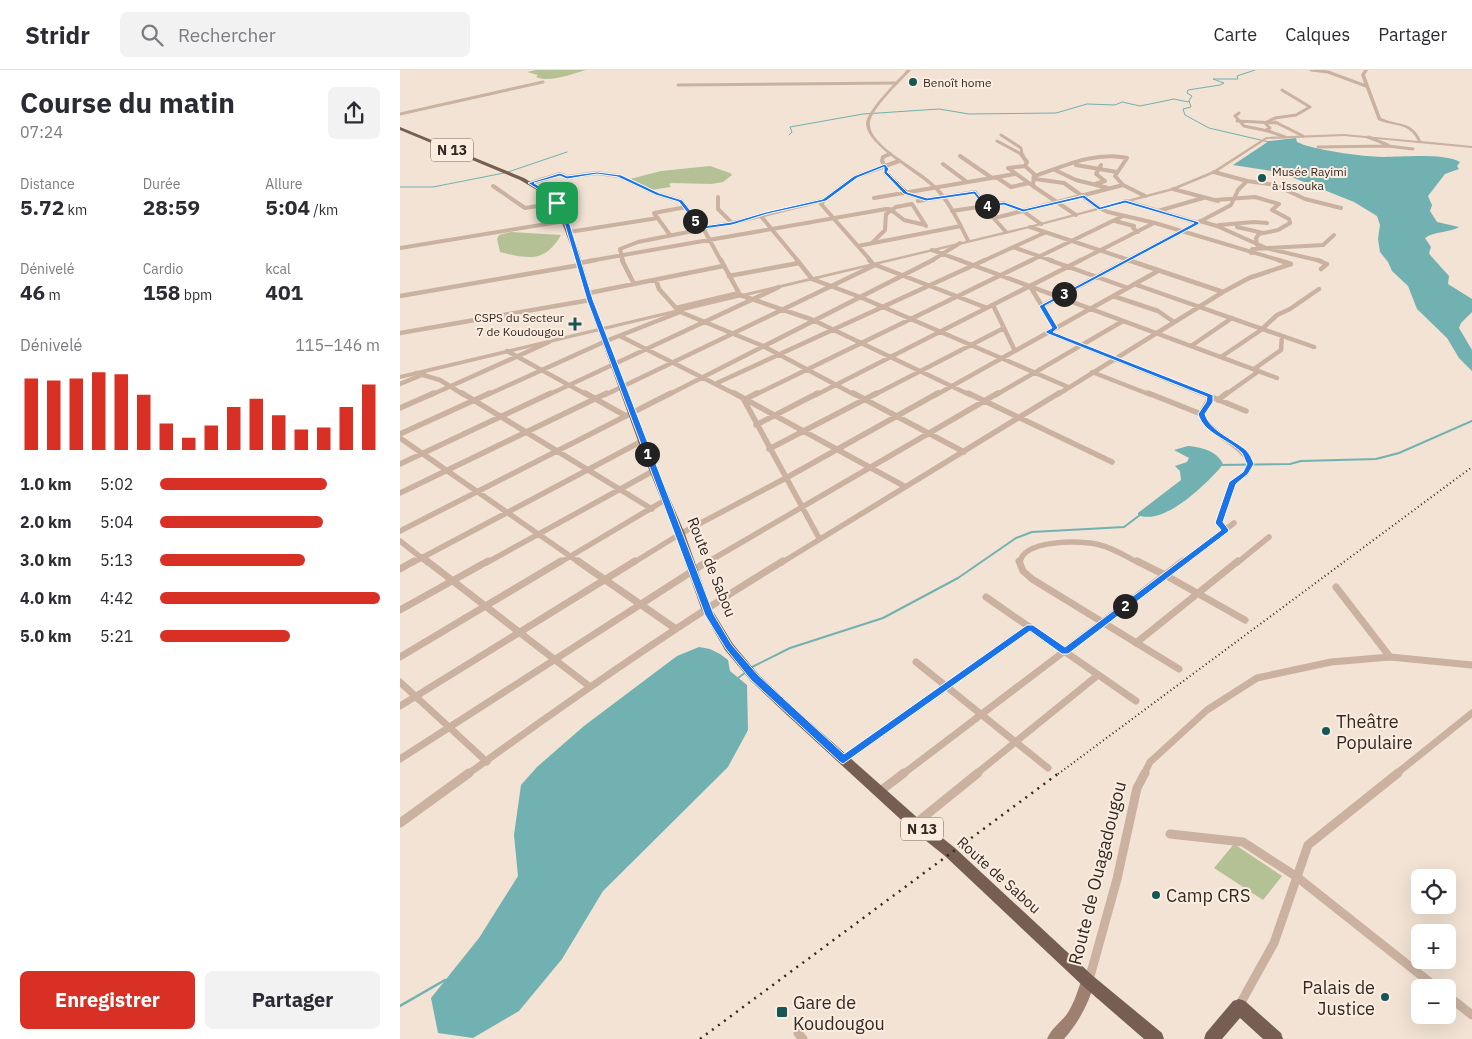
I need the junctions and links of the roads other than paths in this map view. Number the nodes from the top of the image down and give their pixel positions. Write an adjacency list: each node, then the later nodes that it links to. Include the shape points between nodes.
1 (909, 70): 5 (street)
2 (1311, 70): 7 (street, via 1328,72)
3 (1366, 70): 7 (street, via 1363,75)
4 (543, 82): 10 (street)
5 (897, 84): 6 (street); 25 (street, via 871,113 868,122 868,128)
6 (678, 85)
7 (1366, 86): 19 (street, via 1379,119 1408,126 1417,133)
8 (1282, 90): 12 (street, via 1310,108)
9 (1239, 113): 11 (street, via 1234,116)
10 (400, 114)
11 (1237, 121): 12 (street); 14 (street, via 1250,130)
12 (1271, 121): 14 (street, via 1264,124 1270,128); 16 (street)
13 (400, 128): 42 (main road, Route de Sabou / N 13)
14 (1266, 130): 17 (street)
15 (1002, 134): 26 (street, via 1021,148)
16 (1303, 136): 17 (street); 18 (street)
17 (1285, 137): 36 (street, via 1263,139)
18 (1368, 137): 19 (street); 21 (street)
19 (1419, 140): 23 (street)
20 (997, 141): 26 (street)
21 (1391, 146): 22 (street); 24 (street)
22 (1318, 147)
23 (1472, 147)
24 (1413, 149)
25 (890, 154): 28 (street); 30 (street, via 883,157)
26 (1022, 154): 32 (street, via 1027,159)
27 (960, 156): 38 (street)
28 (899, 161): 30 (street); 47 (street)
29 (943, 164): 41 (street)
30 (885, 165): 51 (street, via 885,172); 60 (street, via 855,177)
31 (1065, 165): 33 (street); 34 (street); 35 (street, via 1106,156 1127,158)
32 (1025, 166): 37 (street, via 1008,168); 39 (street)
33 (1100, 166): 35 (street); 43 (street, via 1096,174 1105,181)
34 (1055, 170): 39 (street); 43 (street)
35 (1117, 172): 45 (street, via 1115,176)
36 (1214, 172): 40 (street); 50 (street)
37 (1015, 174): 38 (street); 44 (street)
38 (994, 177): 41 (street); 44 (street, via 1010,187)
39 (1035, 178): 44 (street); 48 (street, via 1064,183)
40 (1247, 181): 58 (street); 70 (street, via 1275,186 1305,199)
41 (967, 182): 47 (street)
42 (531, 183): 65 (main road, Route de Sabou / N 13); 68 (street, via 560,174 567,177 607,174 681,201)
43 (1088, 184): 48 (street); 49 (street)
44 (1031, 185): 64 (street)
45 (1123, 185): 49 (street); 53 (street)
46 (493, 186): 65 (street, via 524,208)
47 (936, 188): 51 (street); 57 (street)
48 (1071, 188): 52 (street)
49 (1111, 188): 52 (street)
50 (1173, 189): 53 (street); 55 (street)
51 (906, 193): 56 (street); 59 (street)
52 (1084, 196): 64 (street); 69 (street)
53 (1145, 196): 63 (street)
54 (718, 197): 84 (street, via 718,209)
55 (1204, 197): 62 (street); 74 (street)
56 (874, 198)
57 (943, 198): 59 (street); 67 (street, via 975,192); 72 (street)
58 (1234, 198): 62 (street); 66 (street); 100 (street, via 1254,196 1279,204 1272,210 1289,219 1290,223)
59 (926, 199): 61 (street)
60 (824, 200): 75 (street); 79 (street, via 822,204)
61 (918, 200)
62 (1214, 200): 66 (street)
63 (1125, 201): 69 (street); 74 (street)
64 (1058, 202): 73 (street); 76 (street)
65 (557, 203): 81 (main road, Route de Sabou / N 13)
66 (1231, 205): 83 (street)
67 (985, 206): 72 (street); 73 (street, via 1004,203); 80 (street, via 994,210 989,213)
68 (686, 207): 78 (street, via 654,213); 92 (street, via 691,219)
69 (1099, 208): 76 (street); 77 (street)
70 (1341, 208)
71 (890, 209): 79 (street); 88 (street, via 904,220); 88 (street, via 912,204); 106 (street, via 884,216 885,230)
72 (952, 211): 90 (street)
73 (1023, 211): 80 (street); 87 (street)
74 (1158, 211): 83 (street)
75 (760, 215): 84 (street); 93 (street)
76 (1076, 215): 87 (street)
77 (1123, 216): 82 (street); 85 (street)
78 (658, 218): 95 (street); 101 (street)
79 (833, 218): 93 (street); 109 (street)
80 (994, 218): 96 (street)
81 (565, 221): 95 (main road, Route de Sabou / N 13); 111 (street)
82 (1115, 221): 98 (street, via 1134,226 1132,228); 105 (street)
83 (1199, 222): 89 (street); 99 (street)
84 (732, 223): 92 (street)
85 (1154, 223): 98 (street); 99 (street)
86 (1267, 223): 89 (street)
87 (1041, 224): 91 (street)
88 (925, 225): 94 (street)
89 (1218, 225): 100 (street); 108 (street)
90 (961, 226): 94 (street); 104 (street)
91 (1030, 227): 96 (street); 97 (street)
92 (703, 228): 101 (street); 103 (street)
93 (772, 229): 103 (street); 120 (street)
94 (929, 231): 106 (street)
95 (569, 232): 121 (main road, Route de Sabou / N 13)
96 (1006, 232): 104 (street)
97 (1044, 232): 105 (street); 110 (street)
98 (1138, 232): 114 (street)
99 (1181, 232): 115 (street); 119 (street)
100 (1263, 233): 108 (street, via 1256,238)
101 (670, 235): 117 (street, via 620,249)
102 (1334, 235): 112 (street, via 1323,245)
103 (708, 240): 117 (street); 123 (street)
104 (968, 242): 107 (street)
105 (1072, 242): 114 (street); 118 (street)
106 (871, 243): 109 (street)
107 (960, 244): 113 (street); 116 (street)
108 (1257, 245): 112 (street)
109 (858, 246): 122 (street)
110 (1012, 247): 118 (street); 124 (street)
111 (400, 248)
112 (1268, 248): 115 (street, via 1252,250); 126 (street, via 1316,258 1327,264)
113 (932, 250): 116 (street); 122 (street)
114 (1100, 251): 119 (street); 125 (street)
115 (1251, 253): 142 (street, via 1291,264 1249,278)
116 (943, 254): 124 (street); 128 (street)
117 (621, 257): 121 (street); 134 (street)
118 (1040, 257): 125 (street); 130 (street)
119 (1127, 260): 127 (street); 131 (street)
120 (798, 262): 129 (street); 132 (street)
121 (580, 264): 144 (street); 147 (main road, Route de Sabou / N 13)
122 (874, 265): 128 (street); 132 (street); 138 (street)
123 (723, 266): 129 (street); 133 (street)
124 (973, 266): 130 (street); 136 (street)
125 (1069, 267): 131 (street); 139 (street)
126 (1321, 269)
127 (1158, 271): 135 (street); 142 (street)
128 (904, 275): 136 (street); 148 (street)
129 (729, 276): 143 (street)
130 (1001, 276): 139 (street); 145 (street)
131 (1096, 277): 140 (street); 149 (street)
132 (812, 279): 137 (street); 138 (street)
133 (656, 280): 134 (street); 143 (street, via 658,289 671,304)
134 (634, 284): 147 (street)
135 (1134, 284): 140 (street); 154 (street)
136 (930, 285): 145 (street); 153 (street)
137 (780, 286): 143 (street); 150 (street)
138 (830, 286): 148 (street); 156 (street)
139 (1030, 286): 149 (street); 151 (street); 152 (street)
140 (1128, 288): 146 (street)
141 (1319, 290): 168 (street, via 1269,321)
142 (1223, 292): 154 (street)
143 (739, 294): 150 (street); 158 (street)
144 (400, 296)
145 (958, 296): 155 (street); 160 (street)
146 (1114, 296): 157 (street); 164 (street, via 1158,311)
147 (590, 297): 167 (main road, Route de Sabou / N 13); 172 (street)
148 (860, 297): 153 (street); 161 (street)
149 (1058, 297): 152 (street); 157 (street)
150 (753, 299): 156 (street); 163 (street)
151 (993, 305): 155 (street); 165 (street)
152 (1042, 306): 166 (street)
153 (883, 307): 160 (street); 169 (street)
154 (1198, 307): 159 (street); 164 (street)
155 (987, 308): 170 (street)
156 (783, 309): 161 (street); 173 (street)
157 (1090, 309): 162 (street); 166 (street)
158 (679, 311): 163 (street); 167 (street); 175 (street)
159 (1232, 318): 168 (street); 183 (street)
160 (912, 319): 170 (street); 179 (street)
161 (813, 320): 169 (street); 182 (street)
162 (1123, 321): 174 (street); 181 (street)
163 (704, 322): 173 (street); 185 (street)
164 (1174, 322): 174 (street)
165 (1004, 328): 180 (street); 187 (street)
166 (1055, 328): 171 (street)
167 (602, 329): 177 (street); 178 (main road, Route de Sabou / N 13)
168 (1262, 329): 176 (street); 191 (street)
169 (833, 330): 179 (street); 188 (street)
170 (940, 332): 180 (street); 190 (street)
171 (1048, 332): 181 (street); 187 (street)
172 (400, 333)
173 (732, 333): 182 (street); 194 (street)
174 (1156, 333): 183 (street); 193 (street)
175 (620, 336): 178 (street); 185 (street)
176 (1282, 336): 184 (street); 197 (street, via 1281,350)
177 (552, 340): 186 (street); 189 (street)
178 (606, 341): 195 (main road, Route de Sabou / N 13); 198 (street)
179 (861, 344): 190 (street); 196 (street)
180 (971, 345): 192 (street); 199 (street)
181 (1081, 345): 193 (street); 200 (street)
182 (763, 346): 188 (street); 205 (street)
183 (1191, 346): 191 (street)
184 (1314, 347)
185 (648, 349): 194 (street); 195 (street)
186 (507, 351): 189 (street); 202 (street)
187 (1014, 351): 192 (street)
188 (780, 354): 196 (street); 208 (street)
189 (518, 357): 198 (street); 211 (street)
190 (890, 357): 199 (street); 209 (street)
191 (1221, 357): 197 (street)
192 (1002, 358): 200 (street); 213 (street)
193 (1114, 358): 201 (street); 215 (street)
194 (674, 362): 205 (street); 212 (street)
195 (615, 365): 210 (street); 212 (main road, Route de Sabou / N 13)
196 (808, 369): 209 (street); 218 (street)
197 (1256, 370): 206 (street); 219 (street)
198 (543, 371): 210 (street); 220 (street)
199 (919, 371): 213 (street); 217 (street)
200 (1035, 372): 214 (street); 221 (street)
201 (1092, 372): 214 (street); 225 (street)
202 (416, 373): 203 (street); 204 (street)
203 (424, 374): 207 (street); 211 (street)
204 (400, 377)
205 (704, 377): 208 (street); 224 (street)
206 (1277, 378)
207 (400, 384)
208 (717, 384): 218 (street)
209 (836, 384): 217 (street); 226 (street)
210 (570, 385): 216 (street); 228 (street)
211 (450, 386): 220 (street); 222 (street)
212 (622, 386): 216 (street); 224 (main road, Route de Sabou / N 13)
213 (950, 386): 221 (street); 227 (street)
214 (1068, 387): 229 (street)
215 (1210, 396): 219 (street); 225 (street)
216 (595, 399): 224 (street); 231 (street)
217 (865, 399): 227 (street); 232 (street)
218 (744, 400): 226 (street); 230 (street)
219 (1218, 400): 223 (street)
220 (475, 401): 228 (street); 234 (street)
221 (983, 402): 229 (street); 233 (street)
222 (400, 408)
223 (1246, 411)
224 (629, 414): 236 (main road, Route de Sabou / N 13); 239 (street)
225 (1202, 414): 259 (street, via 1203,420 1213,430 1245,453 1250,464 1246,473 1233,482 1219,523)
226 (773, 416): 230 (street); 232 (street)
227 (897, 416): 233 (street); 238 (street)
228 (500, 417): 231 (street); 241 (street)
229 (1018, 419): 240 (street); 242 (street)
230 (756, 425): 237 (street)
231 (526, 432): 239 (street); 245 (street)
232 (802, 432): 237 (street); 238 (street)
233 (929, 433): 240 (street); 244 (street)
234 (400, 434)
235 (400, 438): 241 (street)
236 (642, 441): 246 (street); 247 (main road, Route de Sabou / N 13)
237 (769, 449): 248 (street)
238 (836, 450): 244 (street); 248 (street)
239 (556, 451): 246 (street); 251 (street)
240 (964, 452): 249 (street)
241 (422, 454): 243 (street); 245 (street)
242 (1112, 462)
243 (400, 464)
244 (870, 468): 249 (street); 254 (street)
245 (447, 470): 251 (street); 252 (street)
246 (588, 470): 250 (street); 256 (street)
247 (655, 470): 250 (street); 253 (main road, Route de Sabou / N 13)
248 (786, 478): 254 (street); 261 (street)
249 (904, 486): 263 (street)
250 (619, 489): 255 (street); 260 (street)
251 (477, 491): 256 (street); 258 (street)
252 (400, 493)
253 (666, 500): 255 (street); 261 (main road, Route de Sabou / N 13)
254 (801, 508): 263 (street); 268 (street)
255 (652, 509): 265 (street)
256 (507, 512): 260 (street); 266 (street)
257 (1234, 523): 259 (street)
258 (400, 530)
259 (1225, 530): 269 (street)
260 (538, 534): 265 (street); 271 (street)
261 (680, 534): 268 (main road, Route de Sabou / N 13); 270 (street)
262 (1269, 537): 273 (street)
263 (819, 538): 277 (street)
264 (400, 541): 266 (street)
265 (571, 557): 270 (street); 276 (street)
266 (422, 558): 267 (street); 271 (street)
267 (400, 569)
268 (693, 570): 275 (street); 277 (main road, Route de Sabou / N 13)
269 (1165, 575): 273 (street); 280 (street); 280 (street, via 1110,548 1090,542 1039,545 1022,556 1019,561 1021,568 1029,577)
270 (604, 580): 275 (street); 283 (street)
271 (453, 581): 276 (street); 278 (street)
272 (1336, 587): 287 (street)
273 (1198, 594): 279 (street); 284 (street)
274 (986, 596): 281 (street)
275 (640, 604): 282 (street); 288 (street)
276 (486, 607): 283 (street); 286 (street)
277 (706, 608): 282 (street); 304 (main road, Route de Sabou / N 13, via 729,647 750,672)
278 (400, 610)
279 (1245, 620)
280 (1103, 623): 284 (street); 285 (street)
281 (1030, 627): 285 (street); 295 (street)
282 (676, 629): 294 (street)
283 (519, 632): 288 (street); 296 (street)
284 (1136, 643): 291 (street)
285 (1065, 652): 292 (street); 300 (street)
286 (400, 656)
287 (1390, 657): 290 (street, Route de Ouagadougou); 313 (street, Route de Ouagadougou, via 1331,662 1257,678 1207,710 1150,762 1136,788 1117,879)
288 (555, 660): 294 (street); 301 (street)
289 (916, 662): 295 (street)
290 (1472, 665)
291 (1179, 669)
292 (1098, 675): 297 (street); 302 (street)
293 (400, 682): 296 (street)
294 (589, 686): 305 (street)
295 (947, 686): 300 (street); 304 (street)
296 (415, 696): 298 (street); 301 (street)
297 (1136, 701)
298 (400, 706)
299 (1472, 713): 311 (street, via 1308,845)
300 (982, 715): 302 (street); 307 (street)
301 (449, 727): 303 (street); 305 (street)
302 (1016, 742): 306 (street); 309 (street)
303 (400, 759)
304 (843, 760): 307 (main road, Route de Sabou / N 13)
305 (487, 762): 308 (street)
306 (1048, 768)
307 (879, 792): 309 (main road, Route de Sabou / N 13)
308 (400, 823)
309 (915, 824): 313 (main road, Route de Sabou / N 13, via 950,852)
310 (1170, 834): 311 (street, via 1243,842)
311 (1297, 877): 312 (street); 315 (street, via 1274,943)
312 (1426, 979)
313 (1088, 981): 317 (main road, Route de Ouagadougou, via 1075,1016); 318 (main road, Route de Sabou / N 13)
314 (1456, 1002): 316 (street)
315 (1239, 1007): 319 (main road); 320 (main road)
316 (1472, 1015)
317 (1054, 1039)
318 (1156, 1039)
319 (1212, 1039)
320 (1275, 1039)

